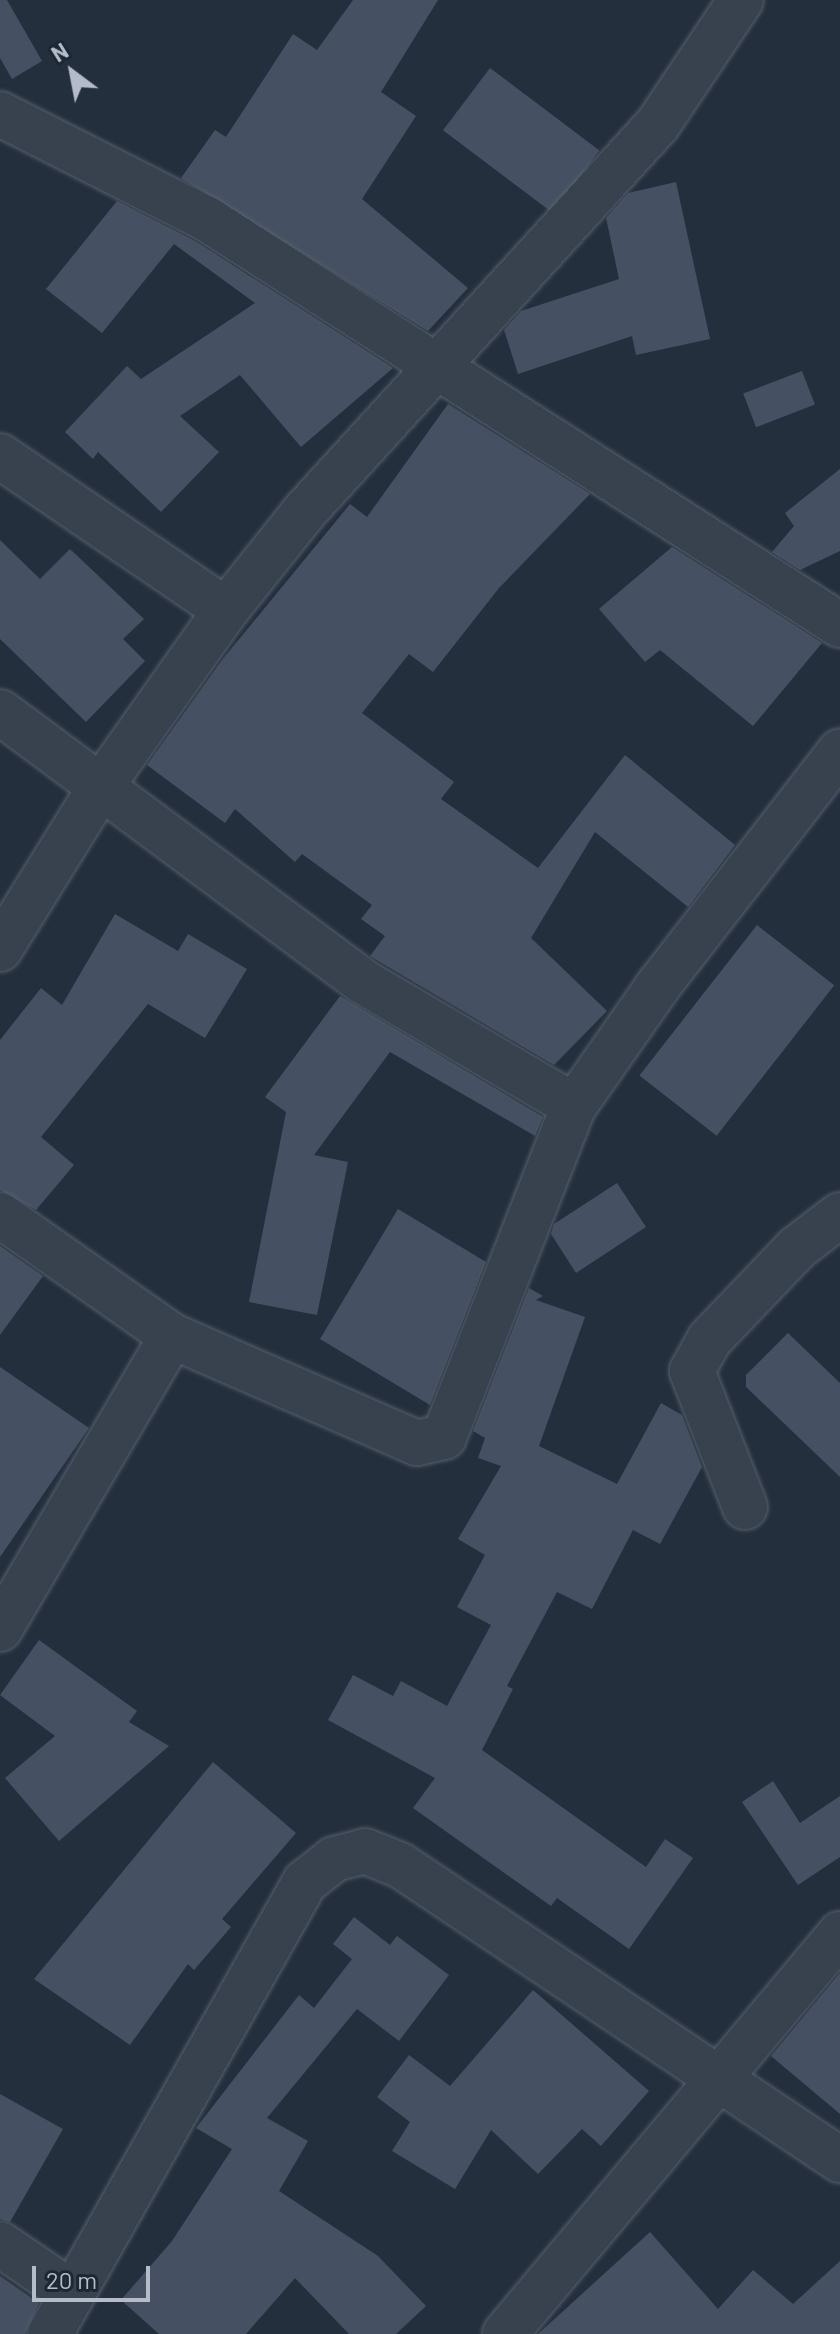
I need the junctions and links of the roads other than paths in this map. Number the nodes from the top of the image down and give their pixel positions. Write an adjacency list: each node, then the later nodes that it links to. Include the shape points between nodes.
1 (741, 0): 3 (street, via 658,124)
2 (0, 114): 3 (street, via 207,219)
3 (437, 370): 5 (street, via 305,511); 6 (street)
4 (0, 456): 5 (street)
5 (226, 610): 9 (street)
6 (840, 625)
7 (0, 712): 9 (street)
8 (840, 751): 11 (street, via 658,986)
9 (100, 788): 10 (street); 11 (street, via 362,981)
10 (0, 949)
11 (574, 1106): 14 (street, via 444,1437 417,1443)
12 (0, 1215): 14 (street)
13 (840, 1215): 15 (street, via 797,1248 720,1329 692,1371)
14 (172, 1336): 16 (street)
15 (745, 1507)
16 (0, 1629)
17 (840, 1934): 18 (street)
18 (718, 2082): 19 (street); 21 (street, via 400,1865 365,1851 334,1859 305,1882); 23 (street)
19 (840, 2160)
20 (0, 2244): 21 (street)
21 (73, 2294): 22 (street)
22 (50, 2334)
23 (505, 2334)

